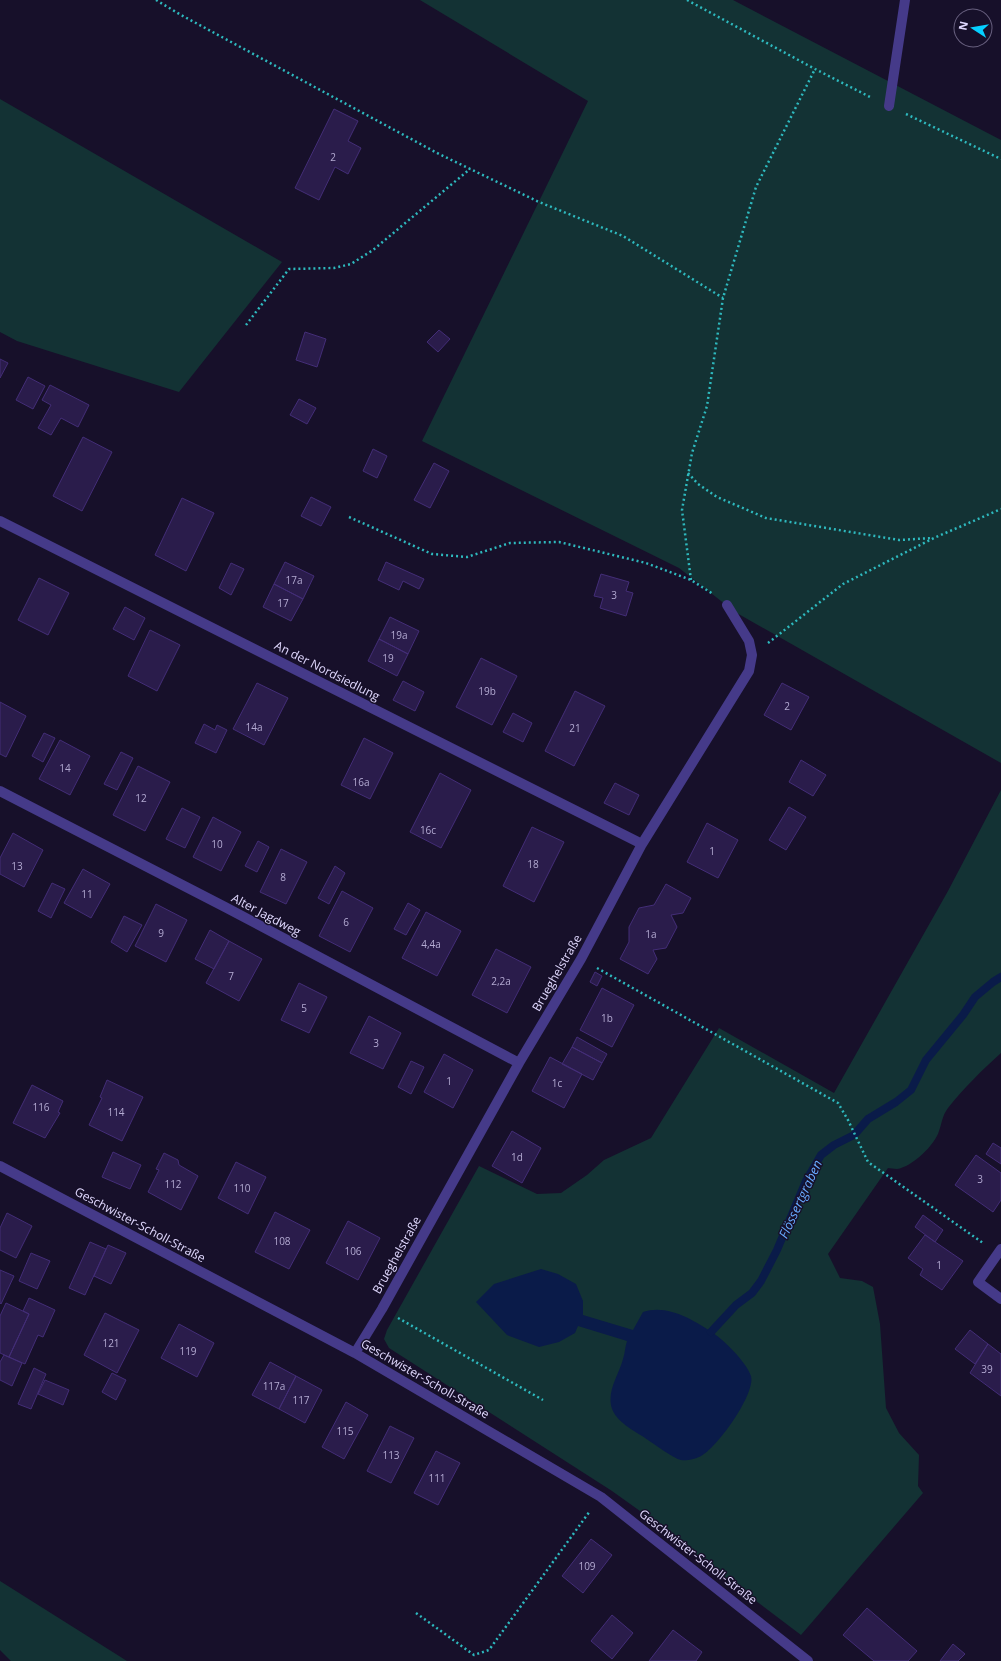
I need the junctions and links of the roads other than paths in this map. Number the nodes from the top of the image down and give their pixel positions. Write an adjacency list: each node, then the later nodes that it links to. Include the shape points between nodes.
1 (905, 0): 2 (street)
2 (888, 106)
3 (0, 521): 6 (street, An der Nordsiedlung)
4 (727, 605): 6 (street, Brueghelstraße, via 749,641 752,656 749,672)
5 (0, 791): 7 (street, Alter Jagdweg)
6 (642, 844): 7 (street, Brueghelstraße, via 581,959)
7 (519, 1063): 11 (street, Brueghelstraße)
8 (0, 1166): 11 (street, Geschwister-Scholl-Straße)
9 (999, 1251): 10 (street, via 978,1282)
10 (1001, 1299)
11 (356, 1354): 12 (street, Geschwister-Scholl-Straße, via 600,1496)
12 (808, 1661)

